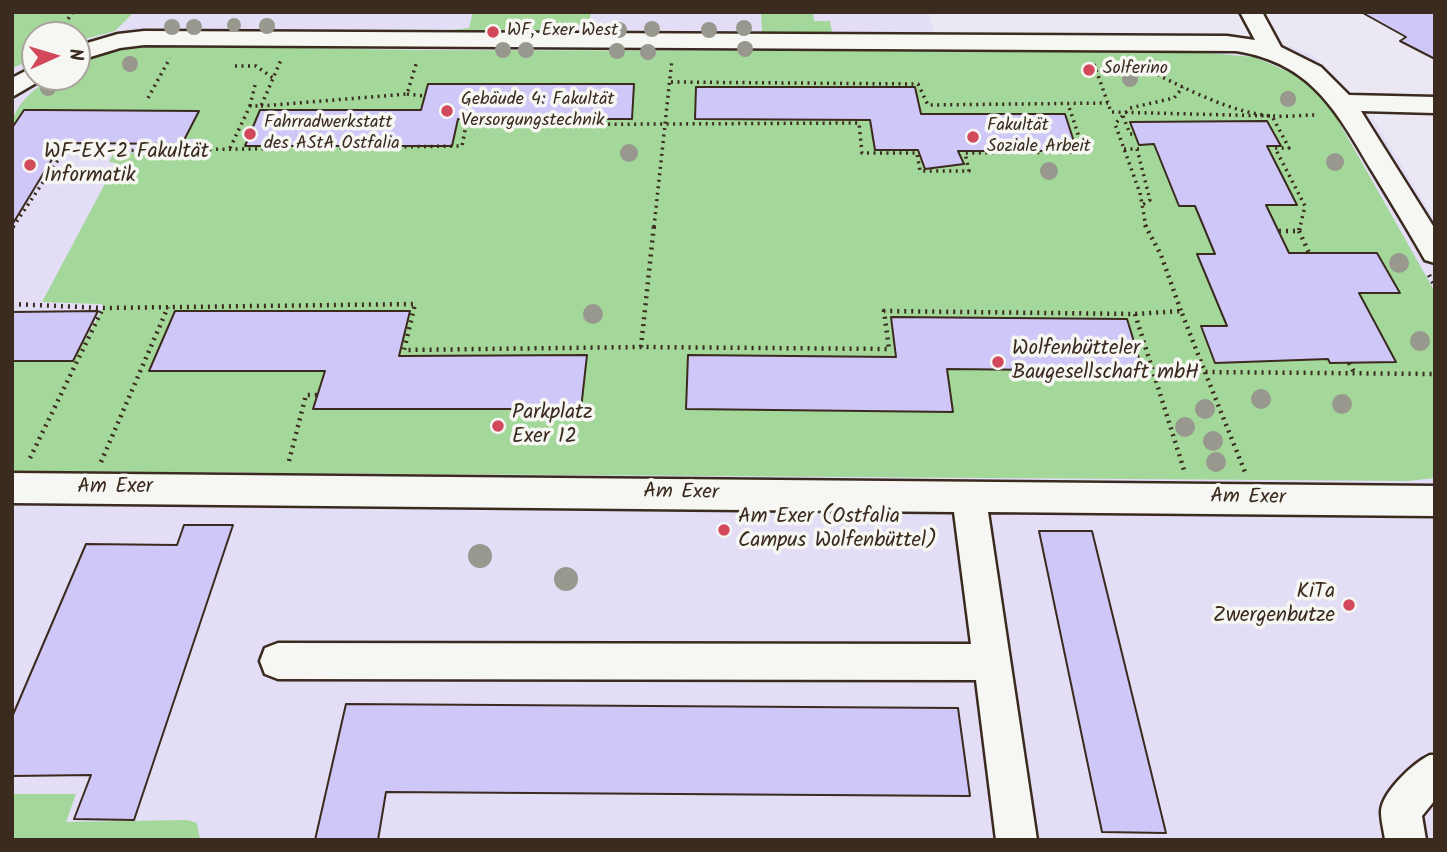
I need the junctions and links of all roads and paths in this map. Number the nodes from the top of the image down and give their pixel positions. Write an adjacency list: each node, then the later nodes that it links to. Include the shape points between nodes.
1 (1251, 12): 6 (street)
2 (291, 39): 3 (street); 5 (street, via 144,38); 10 (path)
3 (424, 40): 4 (street); 13 (path)
4 (1083, 43): 6 (street, via 1227,43); 16 (path)
5 (91, 50)
6 (1272, 51): 21 (street, via 1323,80)
7 (172, 56): 15 (path)
8 (235, 66): 10 (path, via 257,66)
9 (1139, 66): 12 (path)
10 (273, 78): 20 (path)
11 (255, 85): 19 (path)
12 (1183, 87): 22 (path, via 1174,98 1130,108); 23 (path)
13 (407, 94): 14 (path); 20 (path)
14 (425, 96)
15 (148, 98)
16 (1108, 103): 17 (path); 22 (path, via 1111,112)
17 (1068, 104): 24 (path, via 928,105 918,84 671,82); 24 (path, via 1084,152 965,153 969,171 920,171 917,153 862,153 859,123)
18 (1435, 105): 21 (street)
19 (250, 106): 20 (path); 27 (path)
20 (261, 106)
21 (1346, 108): 23 (path); 37 (street)
22 (1125, 115): 23 (path); 25 (path, via 1130,134); 28 (path, via 1115,124)
23 (1272, 116): 35 (path, via 1289,148 1275,148 1304,206)
24 (667, 124): 27 (path, via 466,125 462,146); 44 (path)
25 (1135, 134)
26 (124, 143): 29 (path)
27 (230, 148): 29 (path)
28 (1124, 149): 32 (path); 32 (path, via 1139,149 1150,200)
29 (121, 150): 30 (path)
30 (95, 151): 31 (path); 33 (path, via 64,150)
31 (88, 155)
32 (1142, 205): 42 (path, via 1146,227)
33 (12, 228)
34 (1279, 231): 35 (path)
35 (1298, 231): 36 (path)
36 (1309, 253)
37 (1432, 264): 38 (path)
38 (1435, 286)
39 (14, 305): 41 (path)
40 (169, 307): 41 (path); 44 (path, via 415,303 404,350); 51 (path)
41 (103, 308): 50 (path)
42 (1181, 311): 43 (path); 46 (path)
43 (1135, 314): 44 (path, via 884,311 889,349); 54 (path)
44 (641, 344)
45 (1349, 363): 47 (path)
46 (1205, 372): 47 (path); 55 (path)
47 (1354, 373): 48 (path)
48 (1435, 374)
49 (317, 395): 52 (path, via 306,395)
50 (20, 475): 51 (street, Am Exer)
51 (89, 488): 52 (street, Am Exer)
52 (282, 489): 53 (street, Am Exer)
53 (969, 496): 54 (street, Am Exer); 58 (street)
54 (1193, 498): 55 (street, Am Exer)
55 (1255, 499): 56 (street, Am Exer)
56 (1435, 501)
57 (278, 661): 58 (street)
58 (991, 662): 60 (street)
59 (1435, 775): 61 (street, via 1430,775 1401,810)
60 (1017, 840)
61 (1406, 840)

